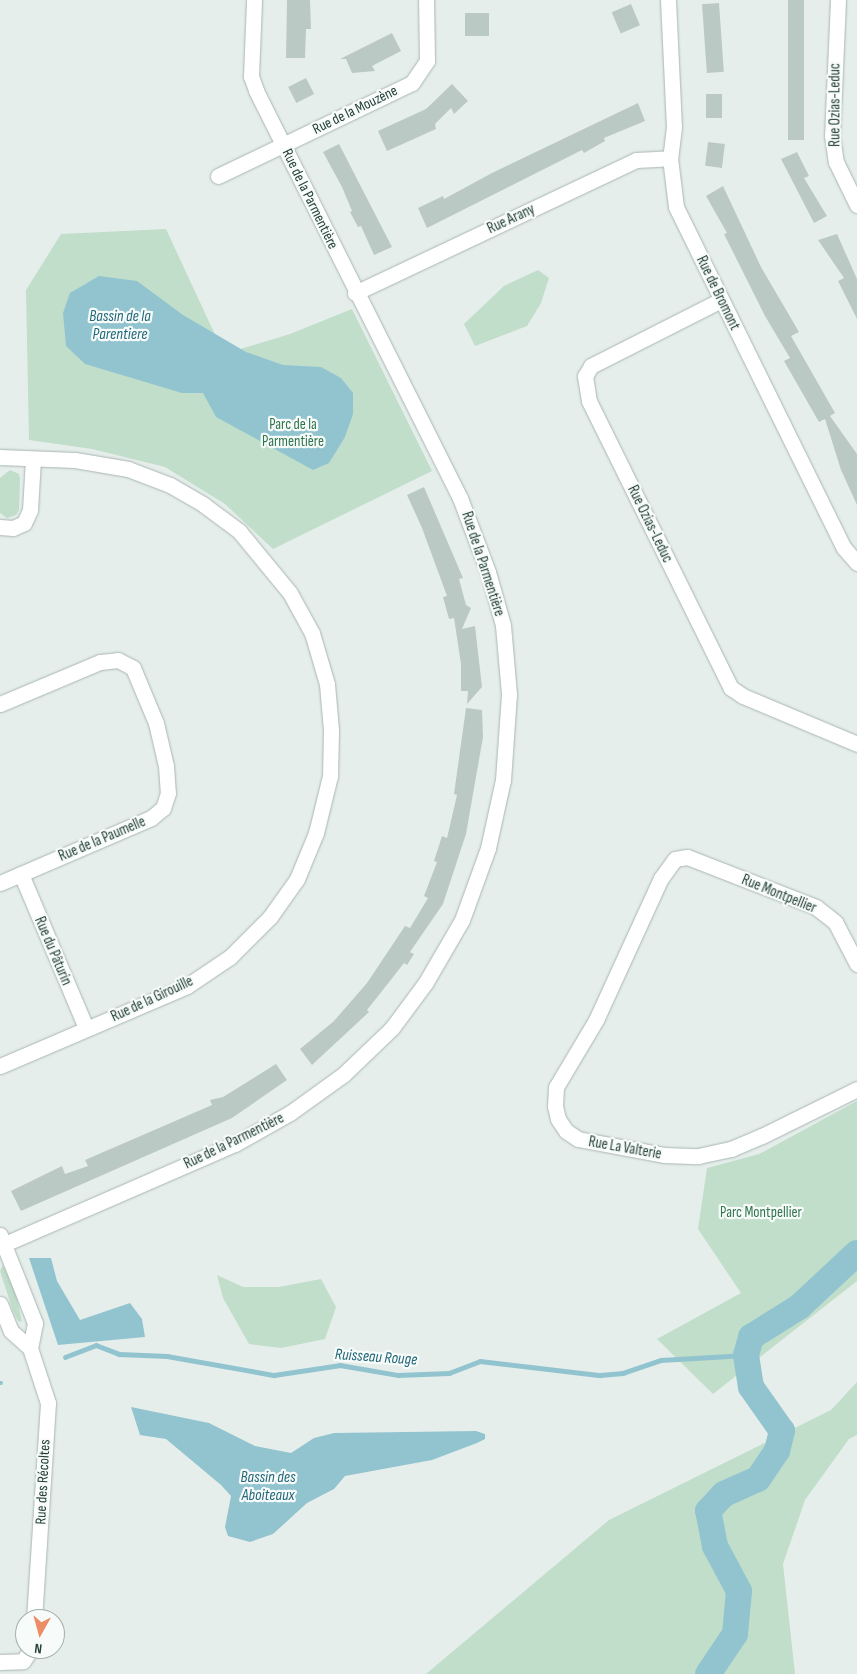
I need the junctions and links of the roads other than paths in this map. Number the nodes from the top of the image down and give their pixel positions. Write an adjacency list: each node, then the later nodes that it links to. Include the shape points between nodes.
1 (254, 0): 5 (street, Rue de la Parmentière, via 251,76)
2 (426, 0): 5 (street, Rue de la Mouzène, via 427,62 412,83)
3 (668, 0): 6 (street, Rue de Bromont, via 674,109)
4 (838, 0): 8 (street, Rue Ozias-Leduc, via 832,135 836,162)
5 (283, 145): 7 (street, Rue de la Mouzène); 9 (street, Rue de la Parmentière)
6 (670, 158): 9 (street, Rue Arany, via 636,160); 10 (street, Rue de Bromont, via 676,207)
7 (218, 176)
8 (857, 205)
9 (355, 293): 24 (street, Rue de la Parmentière, via 460,498 488,572 503,625 509,694 503,780 488,848 465,912 426,982 392,1028 344,1074 290,1113 235,1144)
10 (721, 300): 14 (street, Rue de Bromont, via 844,548); 16 (street, Rue Ozias-Leduc, via 591,366 585,376 589,402 731,688)
11 (0, 457): 12 (street, Rue de la Girouille)
12 (33, 459): 13 (street, via 30,510 24,523 13,528); 21 (street, Rue de la Girouille, via 75,460 128,469 170,485 239,531 290,593 312,633 327,684 330,776 316,833 297,879 275,910 230,957 187,986)
13 (0, 527)
14 (857, 563)
15 (0, 704): 18 (street, Rue de la Paumelle, via 100,662 118,660 133,668 141,681 156,723 166,766 168,793 163,808 151,818)
16 (857, 744)
17 (675, 859): 20 (street, Rue Montpellier, via 687,857 816,907 835,922); 23 (street, Rue La Valterie, via 661,878 596,1020 556,1087 558,1119 566,1131 578,1139 607,1146 664,1155 698,1156 731,1149 762,1136)
18 (21, 874): 19 (street, Rue de la Paumelle); 21 (street, Rue du Pâturin)
19 (0, 883)
20 (857, 964)
21 (86, 1028): 22 (street, Rue de la Girouille)
22 (0, 1066)
23 (857, 1089)
24 (1, 1242): 26 (street, Rue des Récoltes, via 35,1323)
25 (0, 1304): 26 (street, via 11,1331)
26 (30, 1348): 27 (street, Rue des Récoltes, via 48,1403)
27 (35, 1609)
28 (15, 1658): 29 (street)
29 (0, 1662)

